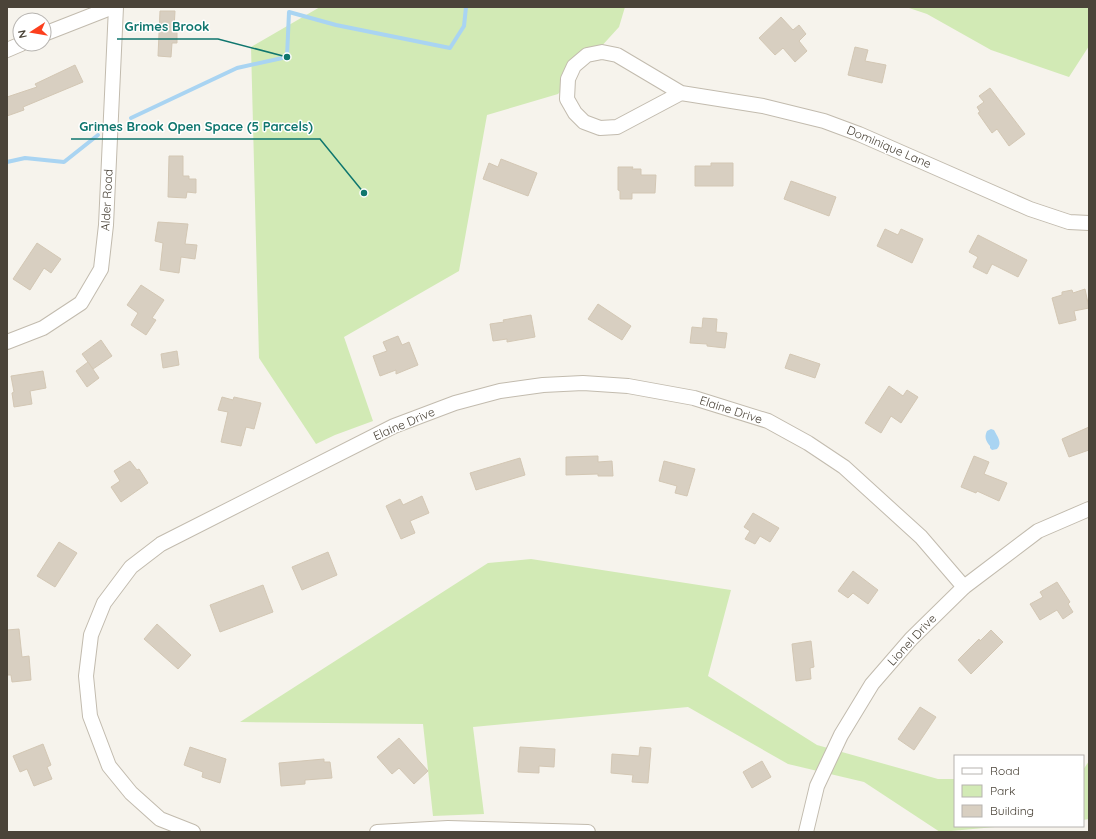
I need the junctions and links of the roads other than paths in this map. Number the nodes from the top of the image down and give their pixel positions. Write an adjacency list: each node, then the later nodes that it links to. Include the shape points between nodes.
1 (115, 7): 2 (street); 5 (street, Alder Road, via 106,225 101,269 81,303 43,328)
2 (52, 31)
3 (681, 93): 3 (street, Dominique Lane, via 617,55 602,52 587,55 574,66 568,79 567,99 584,122 600,128 617,127); 4 (street, Dominique Lane, via 763,106 824,121 867,137 1030,209 1069,222)
4 (1089, 223)
5 (7, 342)
6 (1089, 509): 7 (street, Lionel Drive, via 1038,531)
7 (964, 587): 8 (street, Elaine Drive, via 921,537 844,467 768,421 694,398 628,386 583,383 500,391 455,403 394,426 160,544 131,567 104,603 91,635 86,676 90,716 109,766 131,793 160,819); 11 (street, Lionel Drive, via 911,639 872,684 841,735 817,786)
8 (194, 832)
9 (377, 832): 10 (street, via 448,828)
10 (588, 832)
11 (806, 832)

